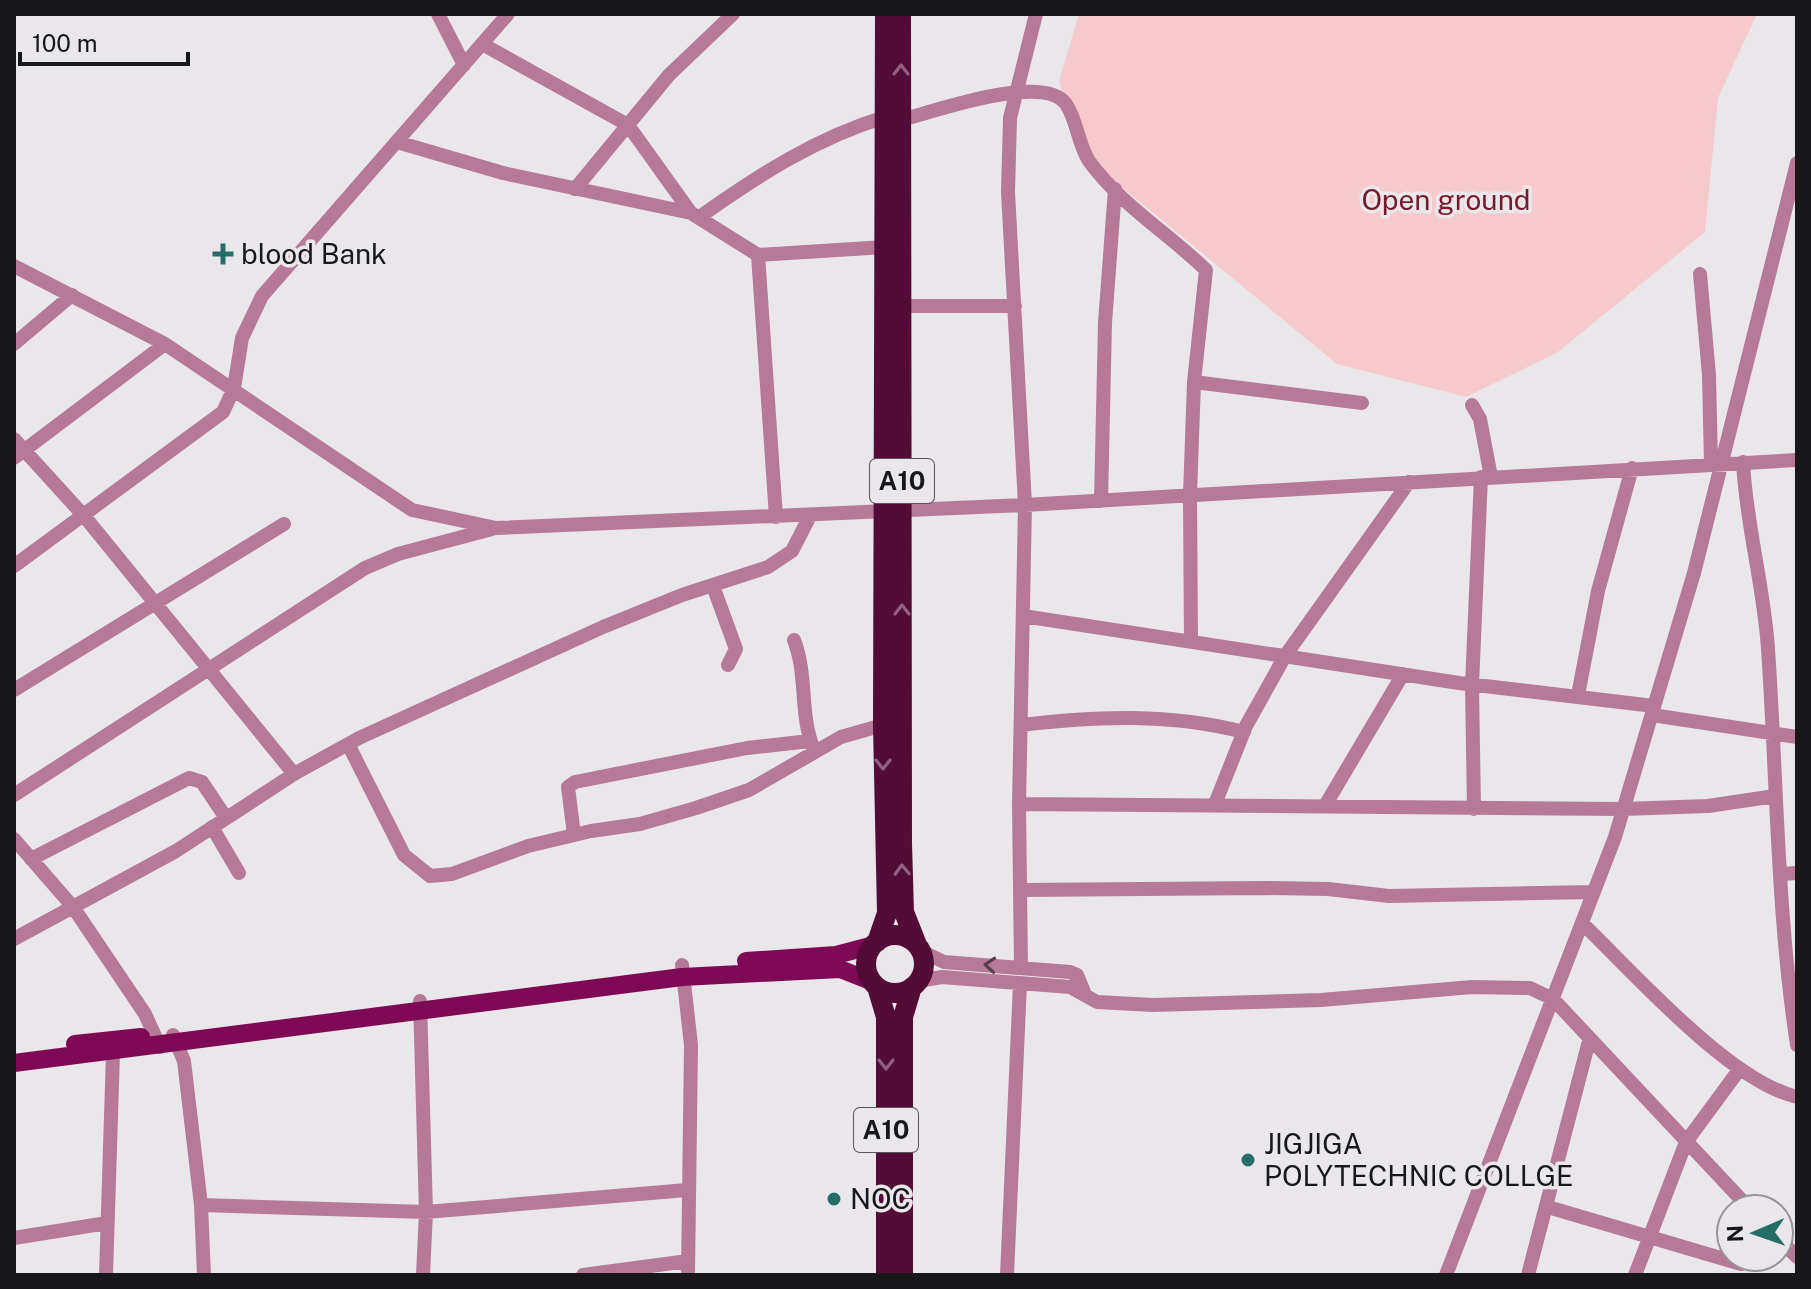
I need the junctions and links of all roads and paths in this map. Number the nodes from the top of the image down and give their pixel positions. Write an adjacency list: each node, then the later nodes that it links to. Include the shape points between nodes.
1 (438, 14): 8 (street)
2 (508, 14): 7 (street)
3 (885, 14): 10 (highway, A10)
4 (901, 14): 10 (highway, A10, one-way to 4)
5 (1036, 14): 9 (street)
6 (728, 16): 11 (street)
7 (482, 44): 8 (street); 11 (street)
8 (464, 65): 12 (street)
9 (1014, 91): 10 (street); 15 (street, via 1053,95 1065,103 1088,160); 23 (street, via 1008,192)
10 (893, 119): 16 (street, via 808,147); 17 (highway, A10); 22 (highway, A10)
11 (628, 125): 14 (street); 16 (street)
12 (397, 142): 14 (street); 27 (street, via 262,296 242,338)
13 (1797, 163): 34 (street)
14 (575, 189): 16 (street)
15 (1115, 189): 26 (street, via 1206,270); 39 (street)
16 (696, 214): 18 (street)
17 (885, 247): 18 (street); 41 (highway, A10)
18 (758, 255): 44 (street)
19 (14, 266): 21 (street)
20 (1700, 274): 34 (street)
21 (72, 295): 24 (street); 25 (street)
22 (899, 306): 23 (street); 41 (highway, A10)
23 (1015, 306): 40 (street)
24 (14, 344)
25 (165, 344): 27 (street); 31 (street)
26 (1194, 382): 28 (street); 38 (street)
27 (234, 388): 43 (street, via 223,412); 46 (street, via 412,510)
28 (1362, 403)
29 (1472, 405): 36 (street, via 1480,419)
30 (14, 439): 31 (street)
31 (19, 454): 43 (street)
32 (1797, 460): 33 (street)
33 (1743, 462): 34 (street); 64 (street, via 1768,648)
34 (1716, 463): 35 (street); 60 (street, via 1694,573)
35 (1632, 468): 36 (street); 59 (street, via 1598,591)
36 (1486, 477): 37 (street); 57 (street)
37 (1409, 482): 38 (street); 53 (street)
38 (1190, 495): 39 (street); 52 (street)
39 (1101, 501): 40 (street)
40 (1025, 505): 41 (street); 50 (street)
41 (894, 510): 42 (street); 61 (highway, A10); 90 (highway, A10, one-way to 41, via 904,912)
42 (810, 516): 44 (street); 48 (street, via 792,551 768,567)
43 (85, 517): 47 (street); 49 (street)
44 (776, 517): 46 (street)
45 (284, 524): 49 (street)
46 (496, 528): 55 (street, via 365,568)
47 (14, 566)
48 (713, 586): 54 (street, via 736,649); 66 (street, via 603,627)
49 (154, 602): 55 (street); 58 (street)
50 (1023, 616): 52 (street); 62 (street)
51 (794, 640): 67 (street, via 802,660)
52 (1191, 641): 53 (street)
53 (1285, 656): 56 (street); 63 (street)
54 (728, 665)
55 (207, 668): 68 (street); 69 (street)
56 (1403, 674): 57 (street); 73 (street)
57 (1472, 685): 59 (street); 74 (street)
58 (14, 690)
59 (1578, 695): 60 (street)
60 (1653, 710): 64 (street); 75 (street)
61 (883, 725): 67 (street); 89 (highway, A10, one-way to 89, via 887,913)
62 (1021, 725): 63 (street, via 1084,717 1166,718); 71 (street)
63 (1244, 732): 72 (street)
64 (1771, 734): 65 (street); 70 (street)
65 (1797, 737)
66 (348, 744): 68 (street); 78 (street, via 404,855 430,876 452,874)
67 (812, 745): 78 (street, via 782,773 749,790 640,824); 78 (street, via 747,748 575,782 566,794)
68 (294, 774): 76 (street)
69 (14, 795)
70 (1775, 796): 75 (street, via 1708,806); 83 (street)
71 (1019, 804): 72 (street); 84 (street)
72 (1215, 804): 73 (street)
73 (1326, 804): 74 (street)
74 (1474, 809): 75 (street)
75 (1623, 809): 85 (street)
76 (226, 818): 77 (street); 80 (street, via 202,782 189,778)
77 (212, 827): 81 (street); 86 (street)
78 (574, 835)
79 (14, 839): 80 (street)
80 (31, 859): 86 (street)
81 (239, 873)
82 (1797, 873): 83 (street)
83 (1781, 874): 99 (street, via 1785,966)
84 (1020, 890): 85 (street, via 1328,889 1389,896); 91 (street)
85 (1594, 892): 87 (street)
86 (73, 907): 88 (street); 100 (street)
87 (1582, 923): 97 (street); 105 (street)
88 (14, 939)
89 (875, 943): 90 (highway, via 900,935); 92 (main road, via 836,955); 95 (highway, A10, via 866,963)
90 (919, 948): 91 (street, one-way to 90, via 944,962); 93 (highway, A10, via 924,963)
91 (1021, 968): 96 (street, via 1077,975)
92 (682, 971): 95 (main road, via 840,969); 98 (main road); 108 (street, via 691,1045)
93 (915, 984): 94 (street, via 942,977); 95 (highway, via 895,993); 123 (highway, A10, via 903,1017)
94 (1020, 984): 96 (street); 124 (street)
95 (875, 985): 122 (highway, A10, one-way to 122, via 886,1017)
96 (1084, 992): 97 (street, via 1097,1002 1153,1005 1321,1000 1472,987 1530,988)
97 (1553, 999): 101 (street); 125 (street)
98 (420, 1007): 100 (main road); 112 (street)
99 (1796, 1035)
100 (166, 1040): 102 (main road); 103 (main road); 110 (street, via 184,1061)
101 (1589, 1041): 107 (street); 111 (street)
102 (14, 1051)
103 (113, 1053): 104 (main road); 113 (street)
104 (14, 1063)
105 (1739, 1070): 106 (street); 107 (street)
106 (1797, 1097)
107 (1686, 1142): 109 (street); 114 (street)
108 (687, 1190): 112 (street); 117 (street)
109 (1735, 1193)
110 (201, 1205): 112 (street); 119 (street)
111 (1548, 1207): 114 (street); 126 (street)
112 (426, 1212): 120 (street)
113 (107, 1223): 115 (street); 118 (street)
114 (1651, 1235): 116 (street); 127 (street)
115 (14, 1238)
116 (1715, 1257)
117 (688, 1268): 121 (street)
118 (106, 1275)
119 (204, 1275)
120 (423, 1275)
121 (583, 1275)
122 (886, 1275)
123 (903, 1275)
124 (1007, 1275)
125 (1446, 1275)
126 (1528, 1275)
127 (1635, 1275)

